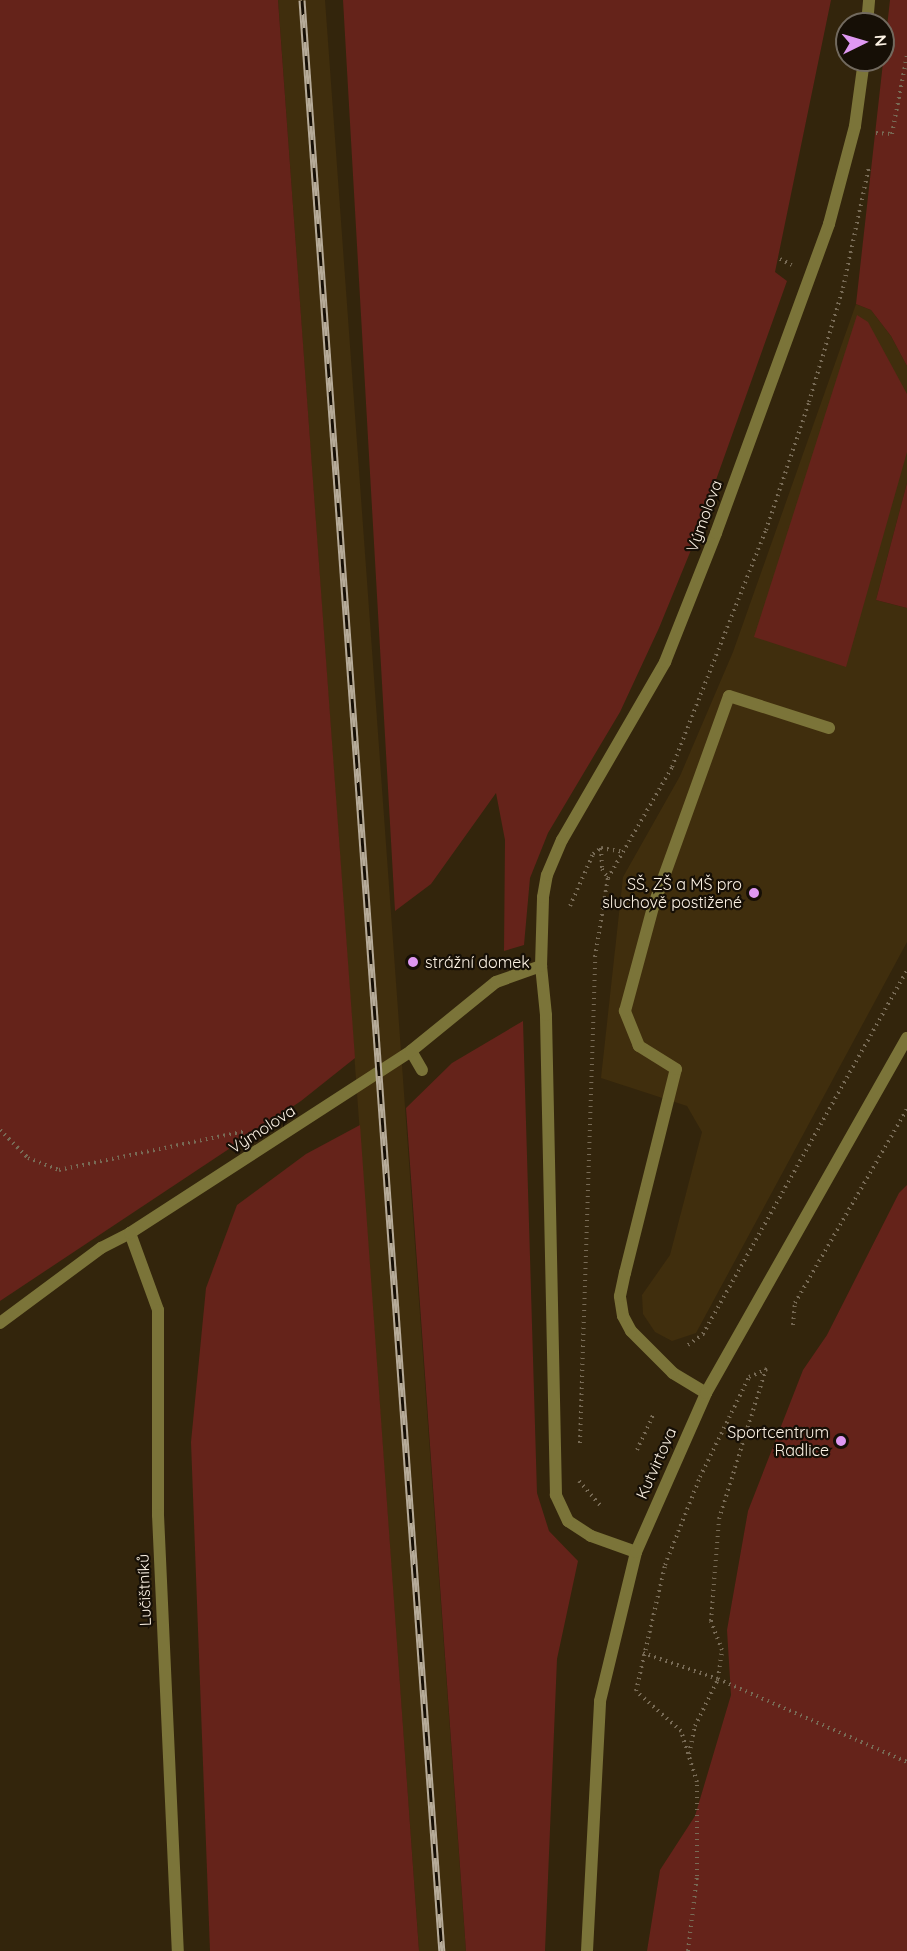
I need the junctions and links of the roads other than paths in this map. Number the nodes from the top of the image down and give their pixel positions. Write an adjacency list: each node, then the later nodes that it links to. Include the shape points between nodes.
1 (862, 72): 3 (street, Výmolova, via 855,126 829,224 665,662 632,724 584,798 547,874)
2 (829, 728): 9 (street, via 729,696 653,907 625,1011 639,1046 676,1069 620,1296 623,1316 631,1331 673,1373)
3 (541, 966): 5 (street, Výmolova, via 495,982); 10 (street, Výmolova, via 546,1016 556,1495 568,1521 591,1536)
4 (907, 1038): 9 (street, Kutvirtova)
5 (411, 1051): 6 (street); 7 (street, Výmolova)
6 (422, 1070)
7 (130, 1233): 8 (street, Výmolova, via 101,1248); 11 (street, Lučištníků, via 158,1310 158,1527)
8 (0, 1323)
9 (706, 1393): 10 (street, Kutvirtova)
10 (636, 1552): 12 (street, Kutvirtova, via 600,1701)
11 (178, 1951)
12 (587, 1951)

